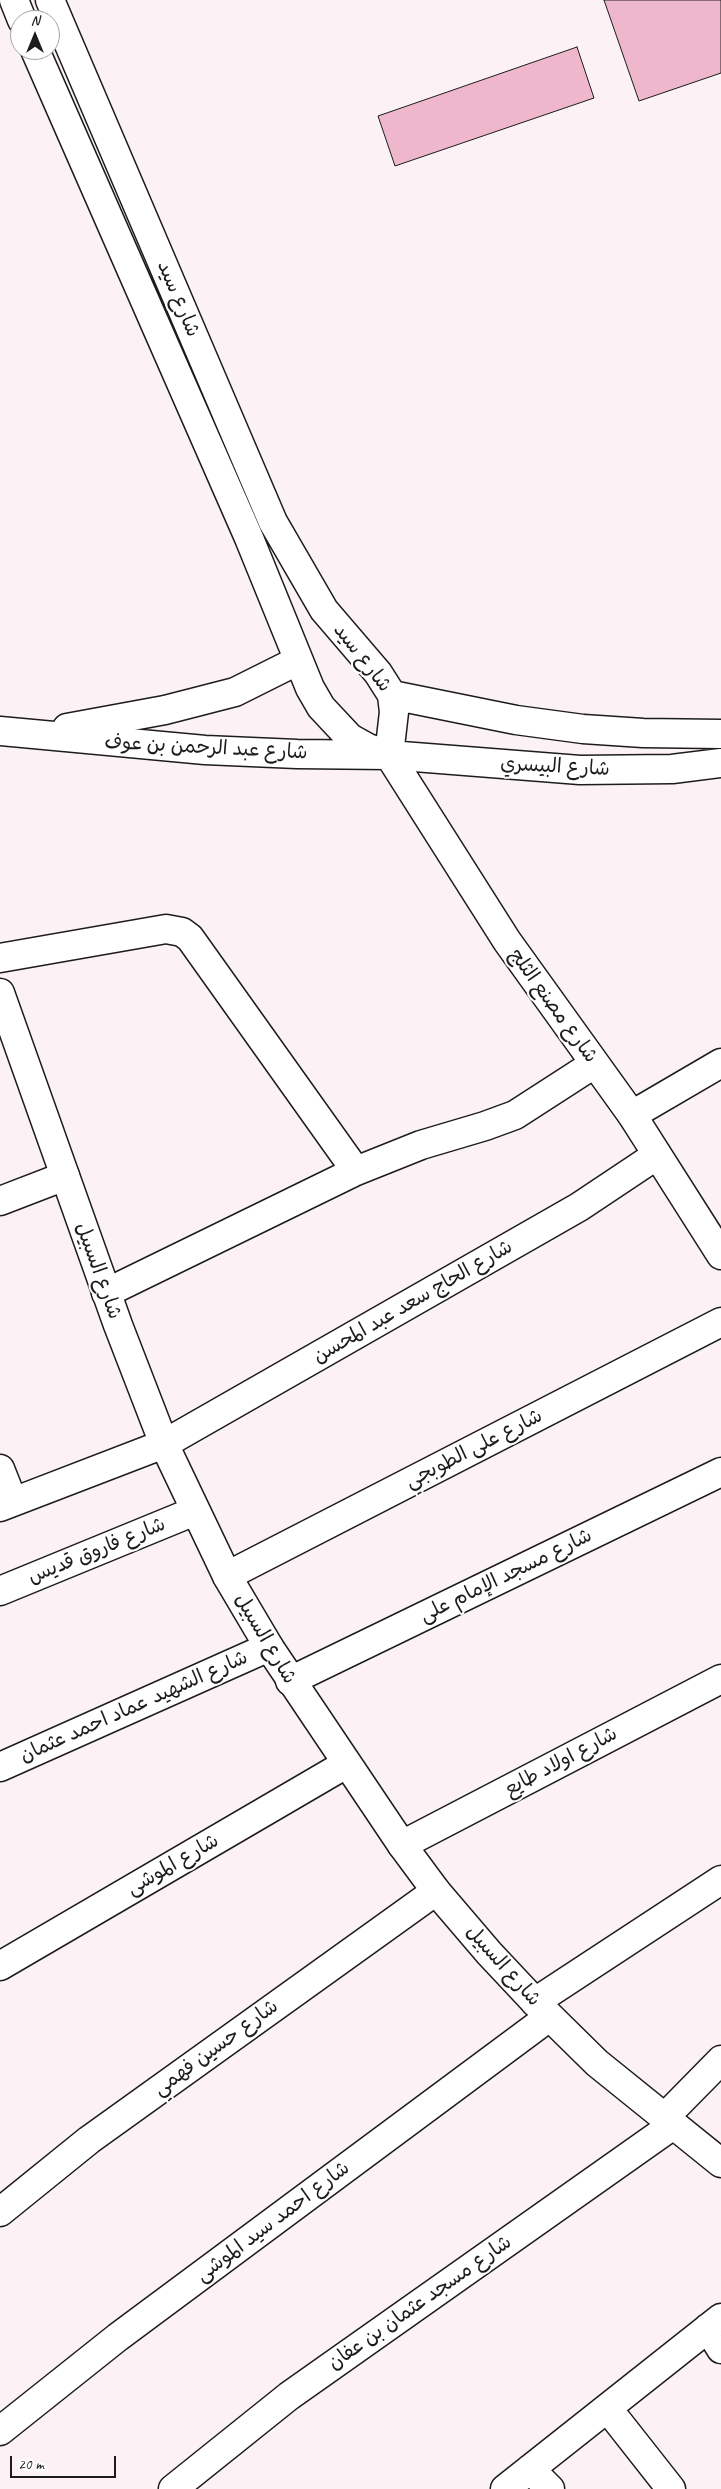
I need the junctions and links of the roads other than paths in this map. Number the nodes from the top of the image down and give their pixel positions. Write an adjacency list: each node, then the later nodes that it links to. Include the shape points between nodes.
1 (50, 0): 4 (street, شارع سيد, via 273,522 324,610 378,673)
2 (39, 60): 3 (street, شارع سيد, via 249,538)
3 (298, 661): 5 (street, شارع عبد الرحمن بن عوف, via 234,692 165,710 95,724); 7 (street, شارع سيد, via 321,707 334,723 350,738)
4 (392, 695): 6 (street, شارع البيسري, via 574,728); 7 (street, شارع سيد, via 394,712)
5 (12, 732): 7 (street, شارع عبد الرحمن بن عوف, via 205,750)
6 (721, 734)
7 (389, 755): 8 (street, شارع البيسري, via 580,770 672,769); 12 (street, شارع مصنع الثلج, via 507,941)
8 (721, 763)
9 (0, 958): 15 (street, via 166,929 182,932 190,938)
10 (2, 1005): 16 (street, شارع السبيل)
11 (721, 1063): 13 (street)
12 (594, 1064): 13 (street, شارع مصنع الثلج); 15 (street, via 515,1114 421,1145)
13 (632, 1115): 14 (street, شارع مصنع الثلج)
14 (657, 1155): 18 (street, شارع مصنع الثلج); 21 (street, شارع الحاج سعد عبد المحسن, via 578,1208)
15 (356, 1171): 19 (street)
16 (65, 1176): 17 (street); 19 (street, شارع السبيل)
17 (0, 1201)
18 (721, 1255)
19 (106, 1293): 21 (street, شارع السبيل)
20 (721, 1322): 26 (street, شارع على الطوبجي)
21 (164, 1444): 24 (street, شارع الحاج سعد عبد المحسن); 25 (street, شارع السبيل)
22 (0, 1469): 24 (street)
23 (721, 1472): 30 (street, شارع مسجد الإمام على)
24 (7, 1504)
25 (195, 1511): 26 (street, شارع السبيل); 27 (street, شارع فاروق قديس)
26 (227, 1576): 28 (street, شارع السبيل)
27 (0, 1590)
28 (269, 1647): 30 (street, شارع السبيل); 32 (street, شارع الشهيد عماد احمد عثمان)
29 (721, 1679): 33 (street, شارع اولاد طايع)
30 (290, 1681): 31 (street, شارع السبيل)
31 (346, 1764): 33 (street, شارع السبيل); 36 (street, شارع الموشى)
32 (0, 1767)
33 (402, 1846): 35 (street, شارع السبيل)
34 (721, 1880): 37 (street, شارع احمد سيد الموشى)
35 (436, 1891): 37 (street, شارع السبيل); 41 (street, شارع حسين فهمي, via 89,2140)
36 (0, 1966)
37 (542, 2010): 39 (street, شارع السبيل, via 597,2063); 44 (street, شارع احمد سيد الموشى)
38 (721, 2060): 39 (street, شارع مسجد عثمان بن عفان)
39 (669, 2122): 40 (street, شارع السبيل); 46 (street, شارع مسجد عثمان بن عفان, via 288,2396)
40 (721, 2163)
41 (0, 2212)
42 (717, 2332): 43 (street)
43 (608, 2409): 45 (street); 49 (street)
44 (0, 2431)
45 (530, 2469): 47 (street); 48 (street)
46 (173, 2489)
47 (505, 2489)
48 (550, 2489)
49 (672, 2489)

